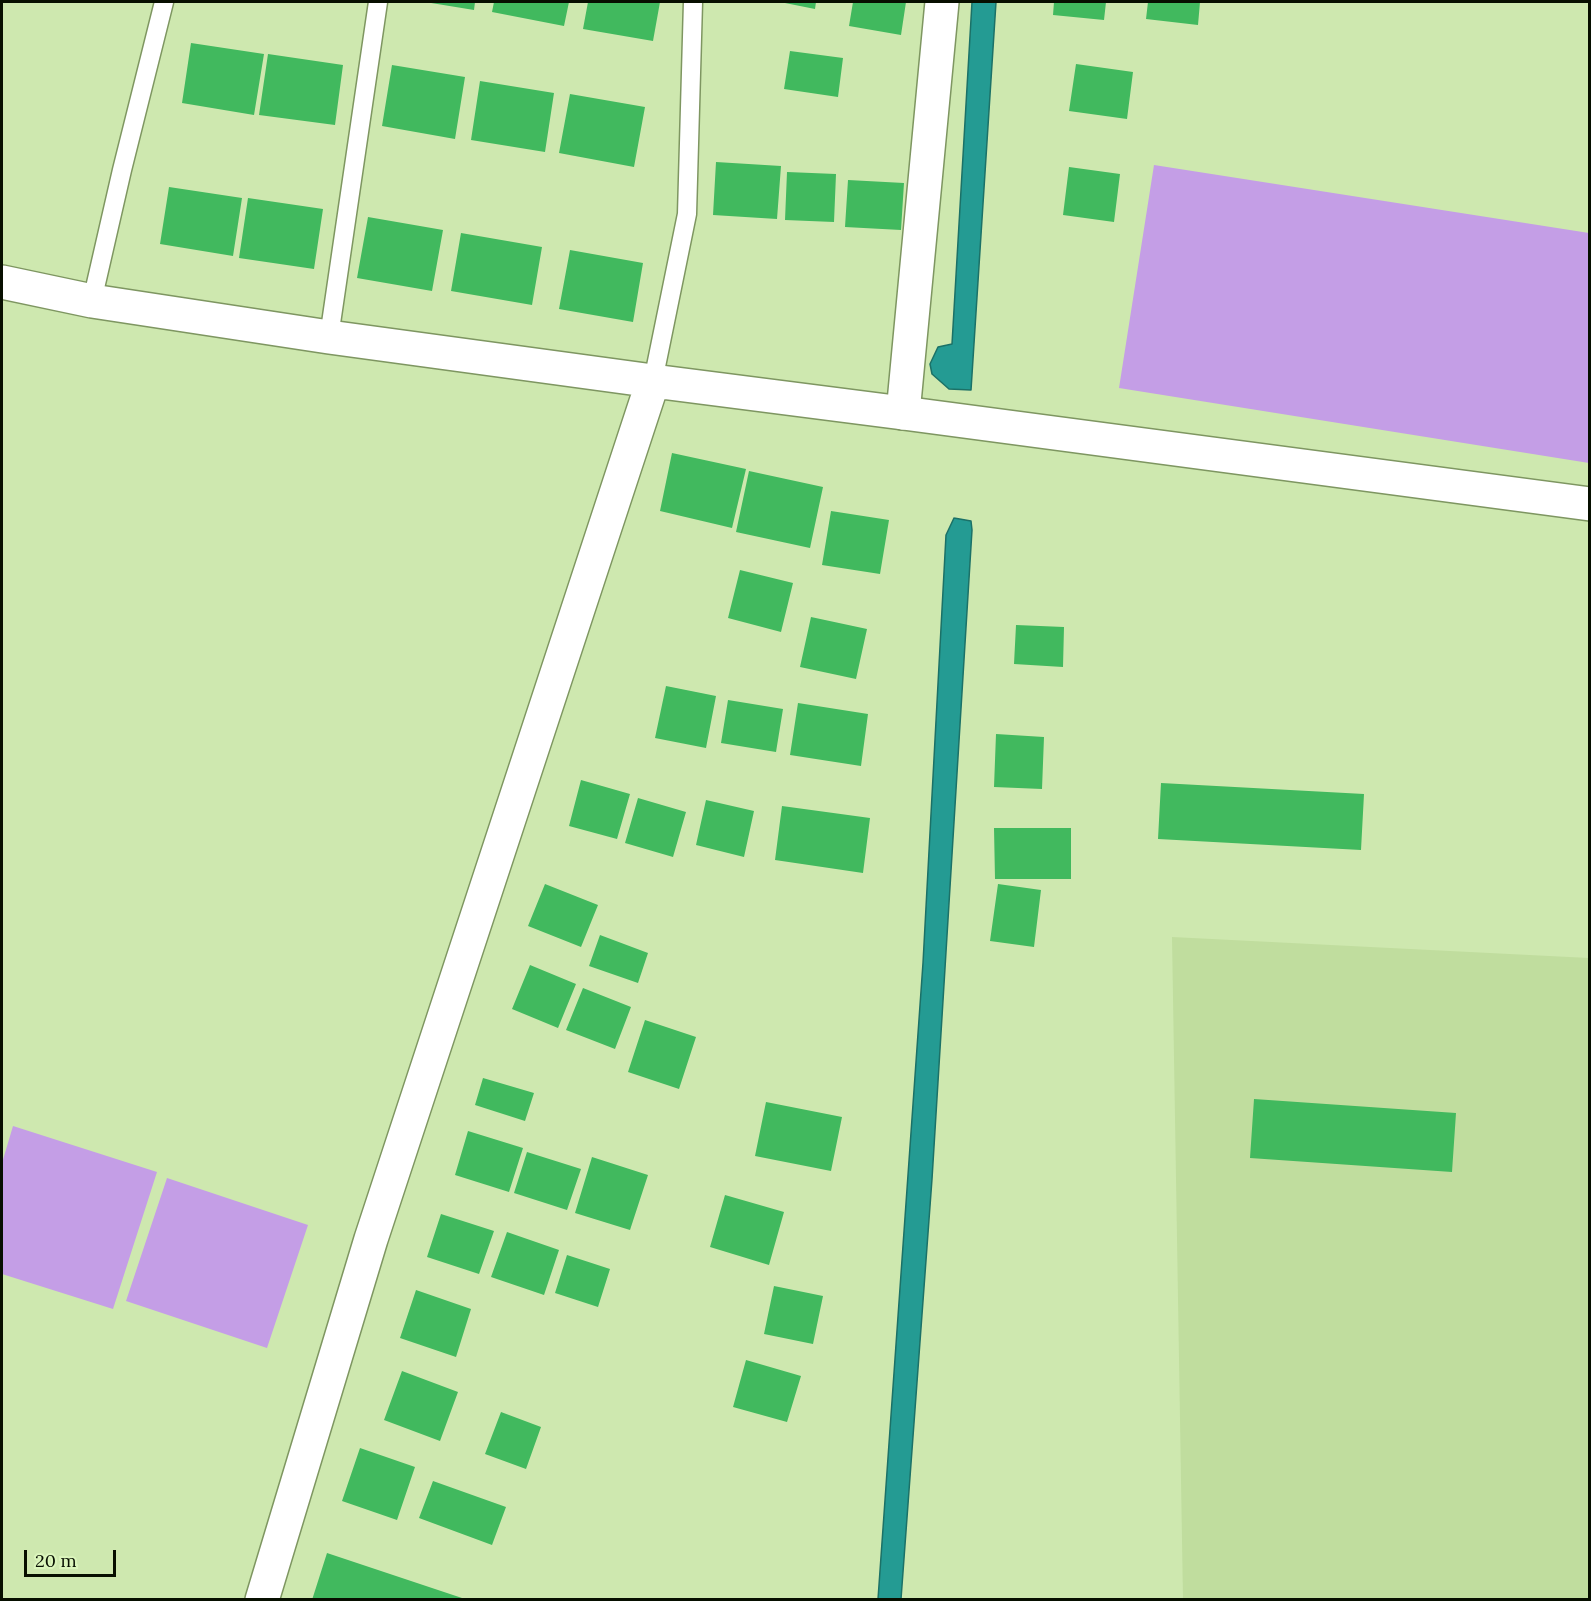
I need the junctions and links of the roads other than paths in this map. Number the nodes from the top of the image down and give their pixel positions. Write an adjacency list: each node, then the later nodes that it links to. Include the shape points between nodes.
1 (164, 2): 6 (lane)
2 (378, 2): 7 (lane)
3 (693, 2): 8 (lane, via 687,214)
4 (942, 2): 9 (street)
5 (2, 282): 6 (street)
6 (92, 301): 7 (street)
7 (329, 337): 8 (street)
8 (653, 381): 9 (street); 11 (street, via 375,1228)
9 (903, 412): 10 (street)
10 (1590, 504)
11 (262, 1599)

